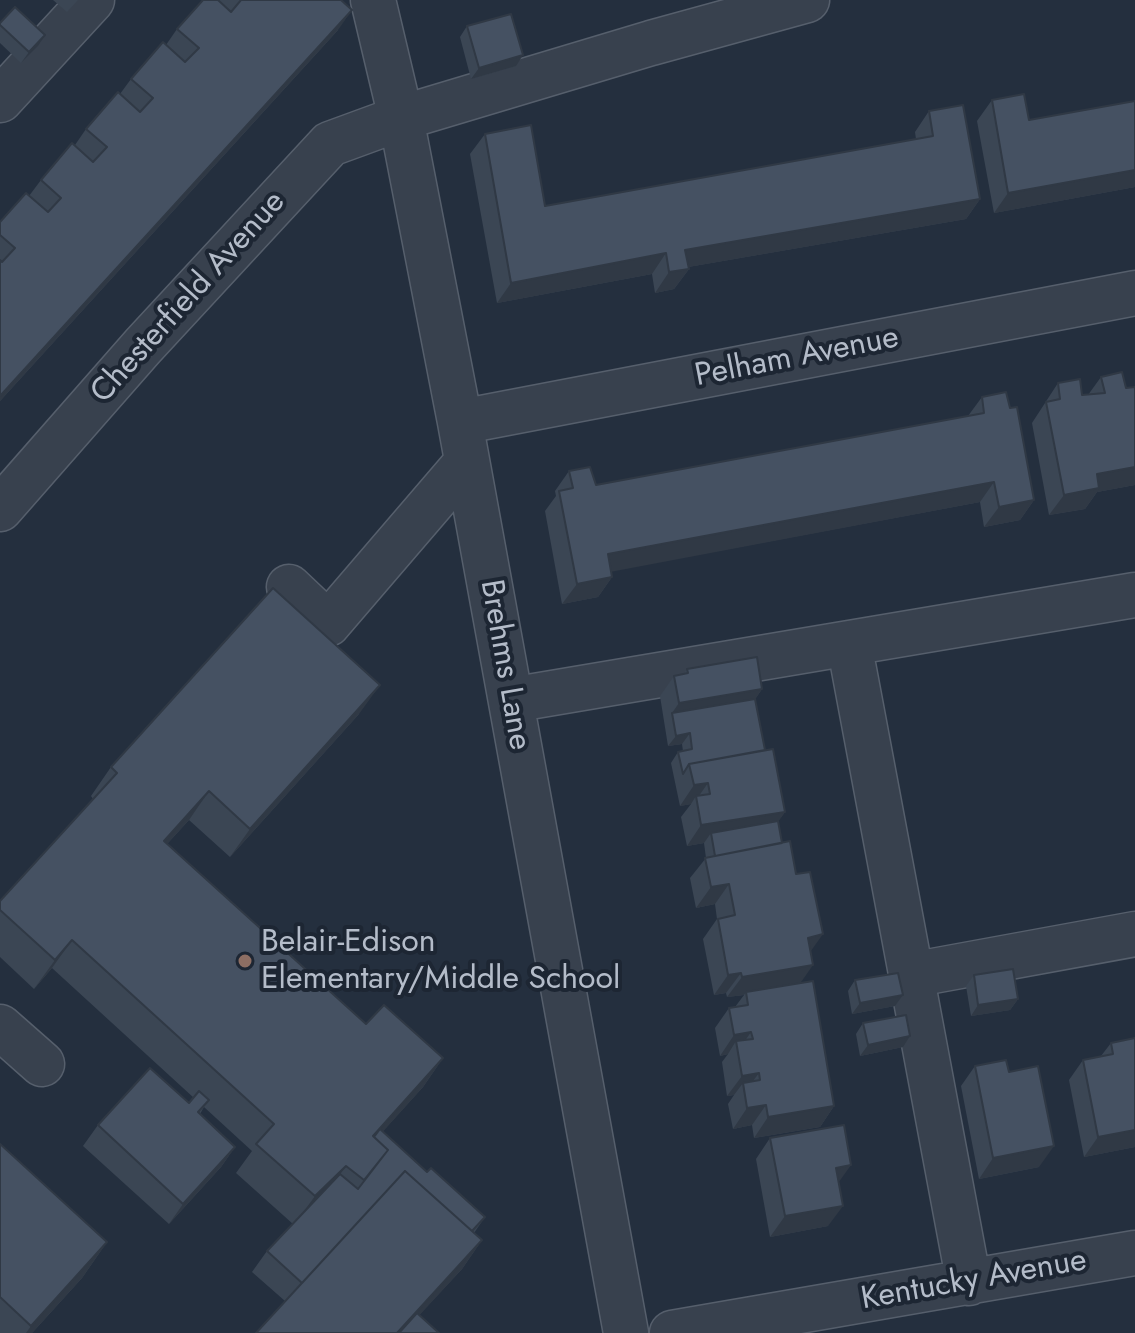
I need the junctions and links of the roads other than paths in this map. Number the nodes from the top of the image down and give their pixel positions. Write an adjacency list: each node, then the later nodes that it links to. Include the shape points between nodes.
1 (92, 0): 4 (street)
2 (373, 0): 5 (street, Brehms Lane)
3 (807, 0): 5 (street, Chesterfield Avenue)
4 (0, 100)
5 (401, 118): 7 (street, Brehms Lane); 8 (street, Chesterfield Avenue, via 330,144)
6 (1135, 293): 7 (street, Pelham Avenue)
7 (464, 442): 9 (street, via 328,624); 12 (street, Brehms Lane)
8 (0, 509)
9 (289, 587)
10 (1135, 595): 11 (street)
11 (849, 643): 12 (street); 14 (street)
12 (511, 700): 19 (street, Brehms Lane)
13 (1135, 934): 14 (street)
14 (911, 975): 18 (street)
15 (0, 1027): 16 (street)
16 (42, 1064)
17 (1135, 1253): 18 (street, Kentucky Avenue)
18 (969, 1283): 20 (street, Kentucky Avenue)
19 (626, 1333)
20 (672, 1333)

